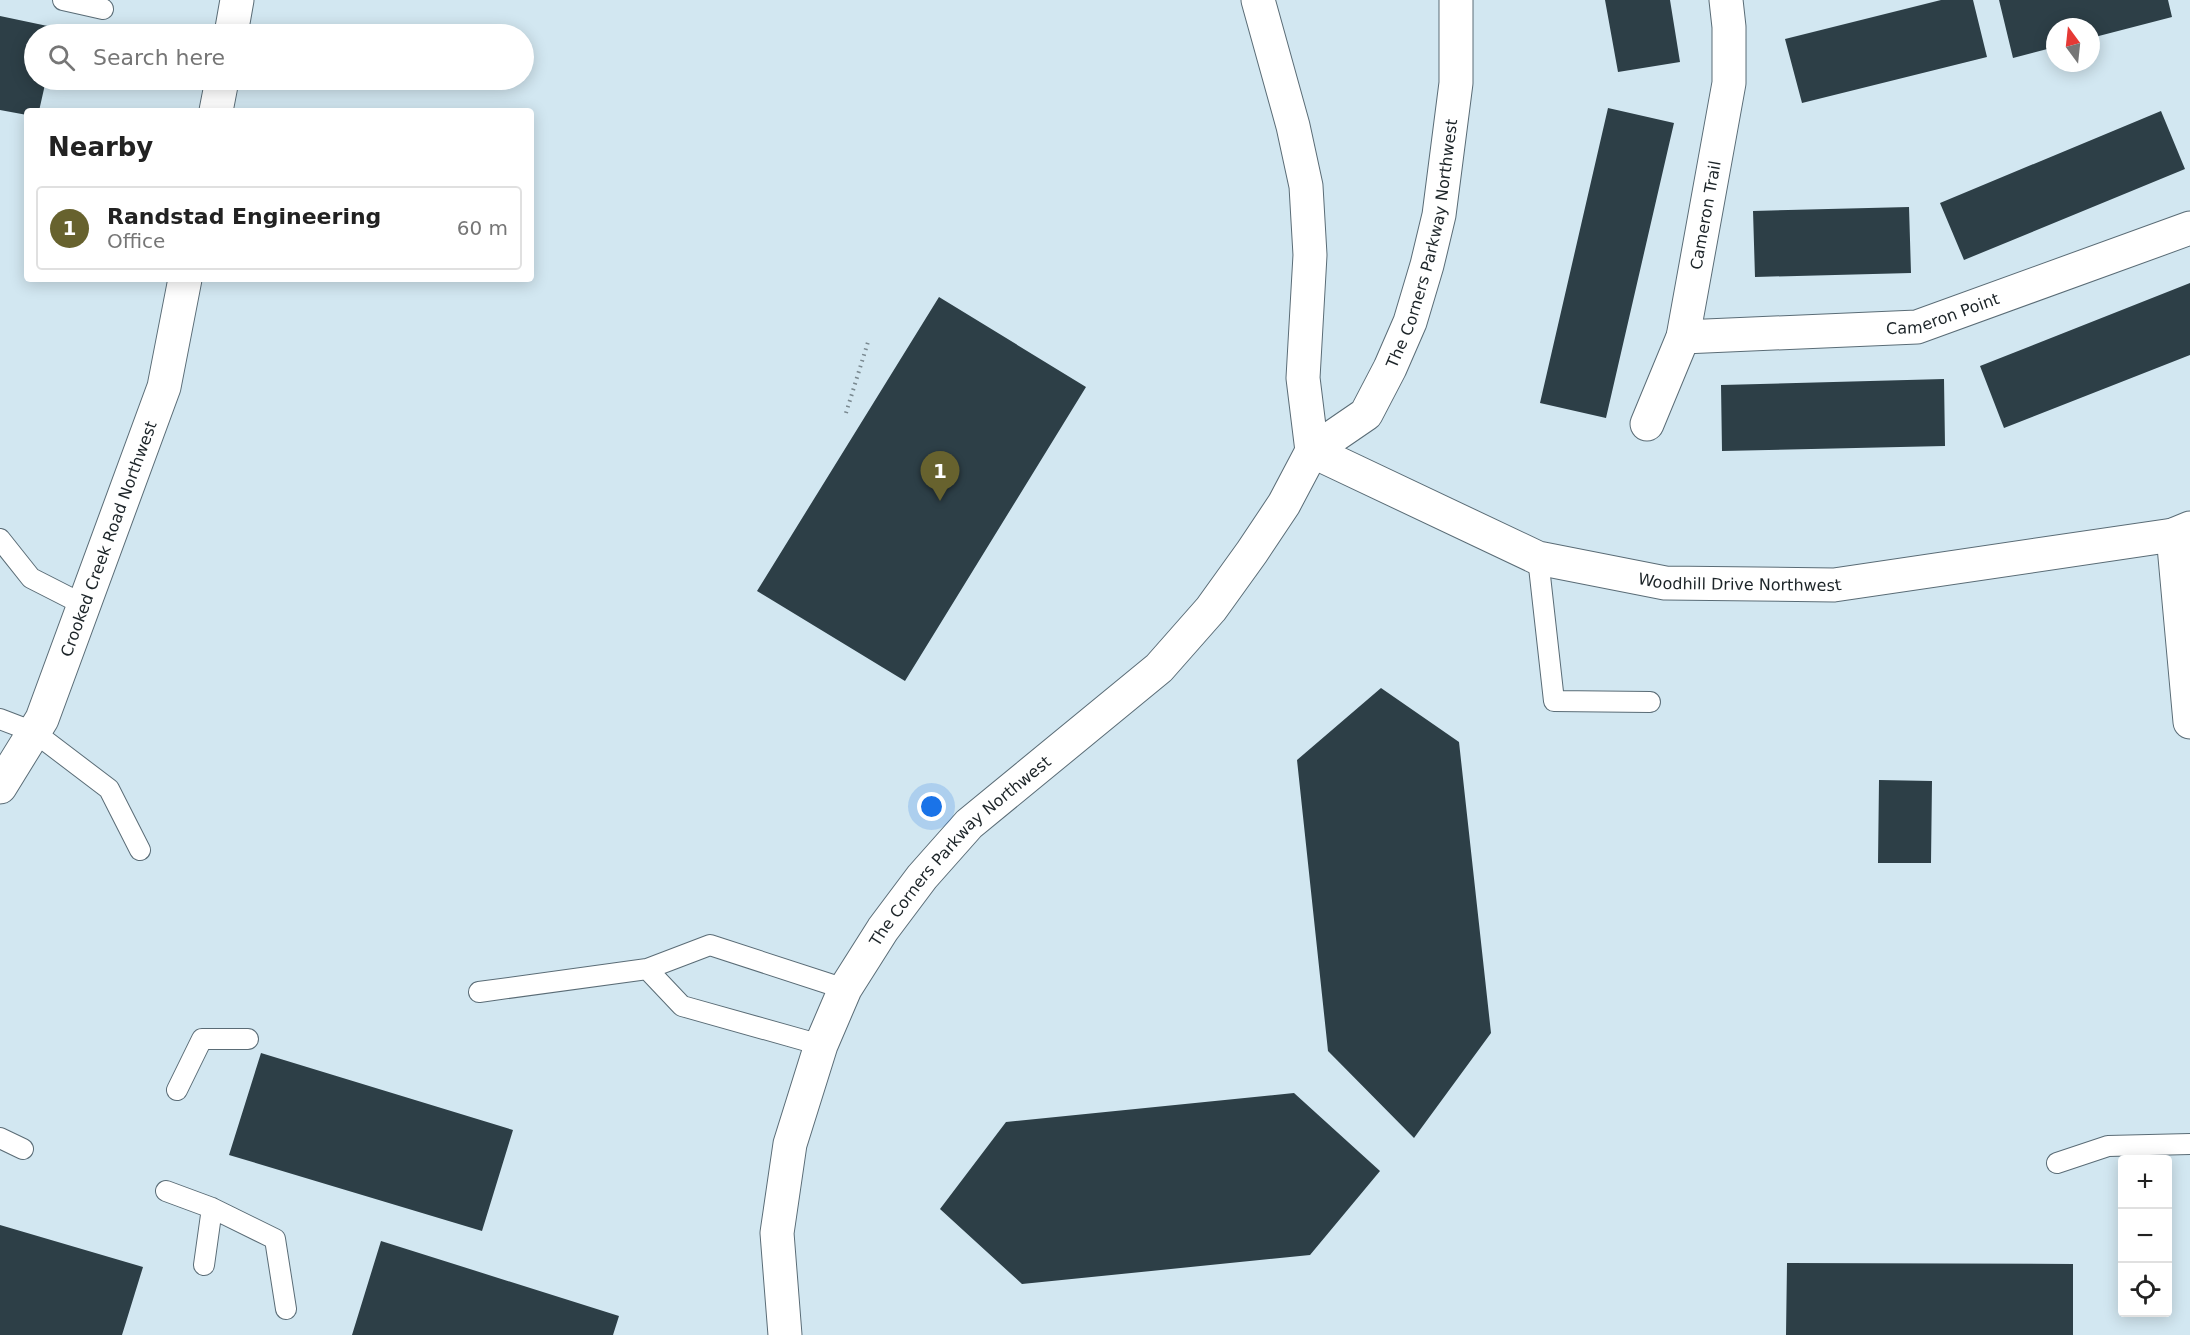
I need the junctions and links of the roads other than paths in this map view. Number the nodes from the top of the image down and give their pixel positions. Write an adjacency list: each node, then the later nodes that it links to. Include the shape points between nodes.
1 (63, 0): 6 (lane)
2 (237, 0): 7 (street)
3 (1258, 0): 14 (street, via 1306,186 1310,255 1303,378)
4 (1456, 0): 14 (street, The Corners Parkway Northwest, via 1456,82 1446,166 1439,214 1410,322 1366,414)
5 (1726, 0): 12 (street, Cameron Trail, via 1730,83)
6 (103, 9)
7 (233, 24)
8 (220, 90): 9 (street)
9 (217, 108)
10 (2190, 228): 12 (street, Cameron Point, via 1917,327)
11 (183, 282): 18 (street, Crooked Creek Road Northwest, via 164,387)
12 (1683, 337): 13 (street, Cameron Trail)
13 (1647, 424)
14 (1312, 451): 17 (street, Woodhill Drive Northwest); 26 (street, The Corners Parkway Northwest, via 1284,504 1211,609 1159,668 969,824 883,928)
15 (2182, 531): 17 (street, Woodhill Drive Northwest, via 1834,585 1665,583); 21 (street)
16 (0, 539): 18 (lane, via 31,578)
17 (1538, 558): 19 (lane, via 1554,701)
18 (84, 605): 22 (street, Crooked Creek Road Northwest)
19 (1650, 702)
20 (0, 719): 22 (lane)
21 (2190, 722)
22 (34, 732): 23 (street, Crooked Creek Road Northwest); 24 (lane, via 109,789)
23 (0, 787)
24 (140, 850)
25 (647, 969): 26 (lane, via 710,945); 27 (lane); 29 (lane, via 682,1006)
26 (845, 989): 29 (street, The Corners Parkway Northwest)
27 (479, 992)
28 (248, 1039): 30 (lane, via 202,1039)
29 (821, 1045): 39 (street, The Corners Parkway Northwest, via 789,1144 777,1233)
30 (177, 1090)
31 (0, 1138): 33 (lane)
32 (2190, 1144): 34 (lane, via 2108,1146)
33 (23, 1149)
34 (2057, 1163)
35 (166, 1191): 36 (lane)
36 (212, 1208): 37 (lane); 38 (lane, via 275,1239)
37 (204, 1265)
38 (286, 1309)
39 (784, 1335)

